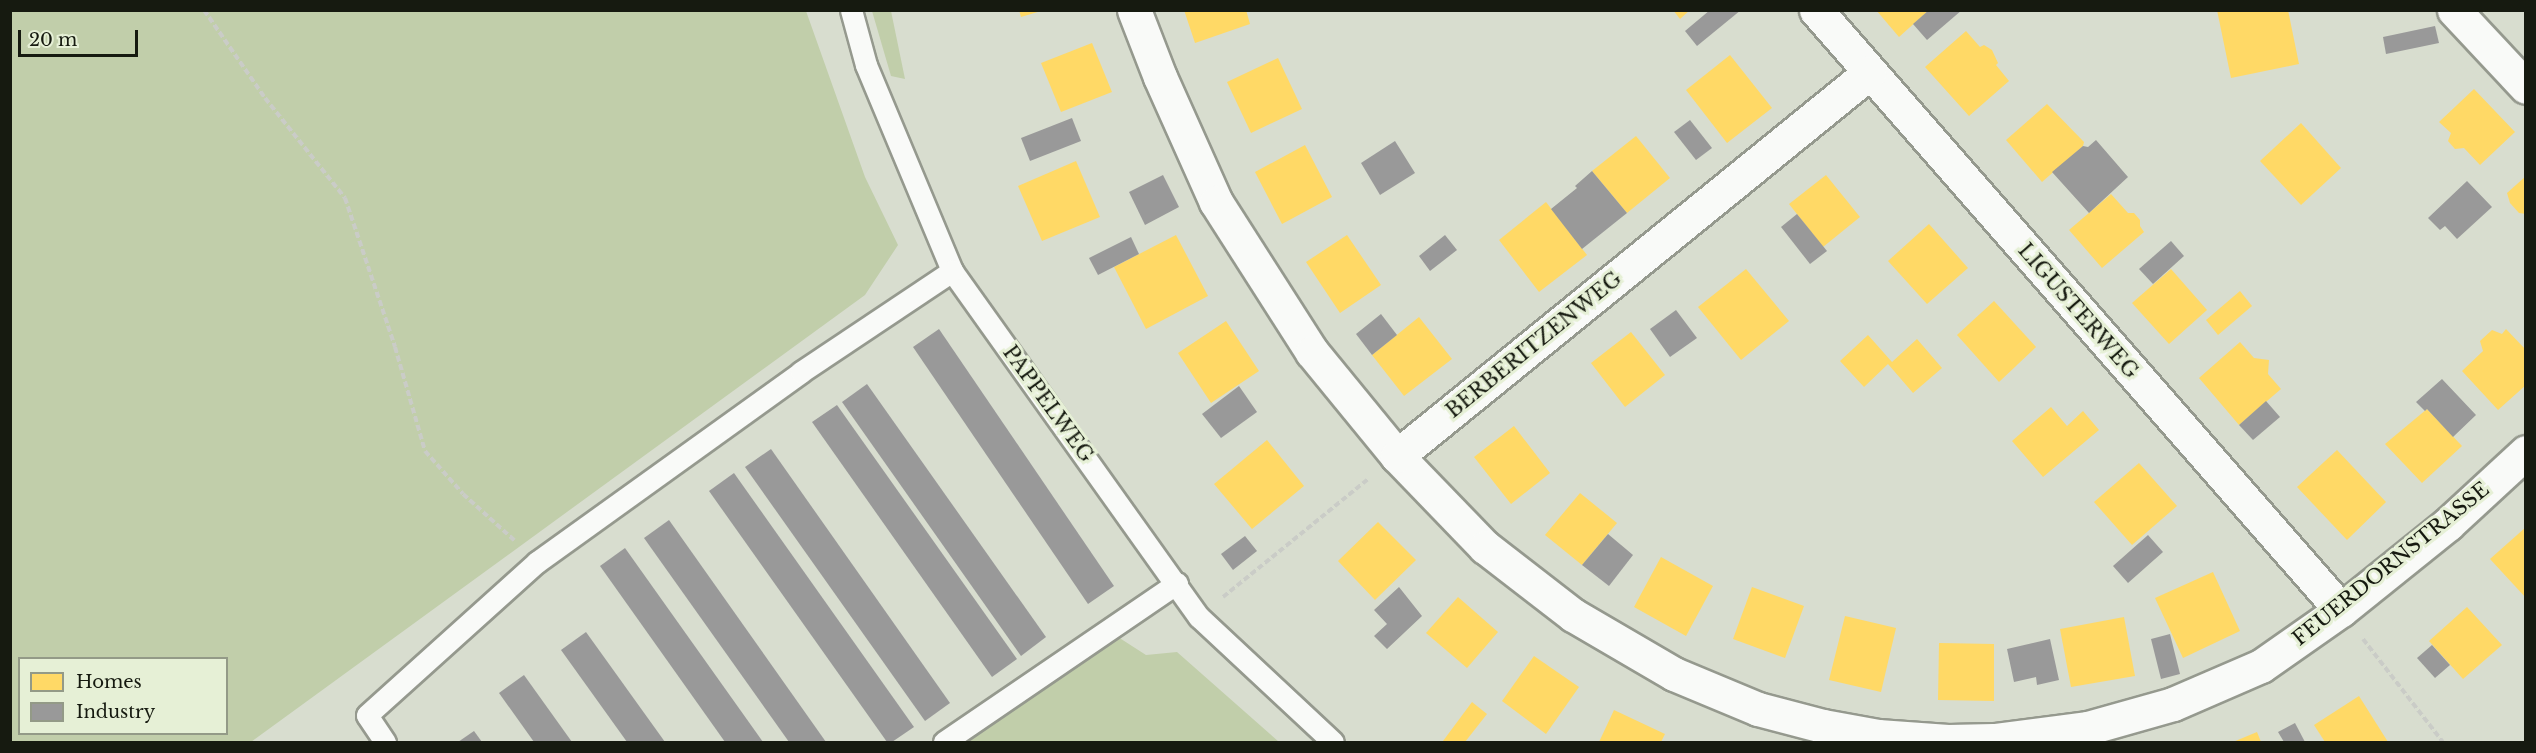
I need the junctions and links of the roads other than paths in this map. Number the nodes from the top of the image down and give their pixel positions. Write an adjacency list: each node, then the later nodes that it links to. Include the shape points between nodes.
1 (851, 10): 7 (lane, PAPPELWEG, via 866,65)
2 (1134, 10): 9 (street, FEUERDORNSTRASSE, via 1216,202 1312,352)
3 (1816, 10): 5 (street, LIGUSTERWEG)
4 (2454, 10): 6 (street)
5 (1869, 73): 9 (street, BERBERITZENWEG); 11 (street, LIGUSTERWEG)
6 (2526, 87)
7 (952, 271): 10 (lane, PAPPELWEG); 12 (lane, via 801,372 537,561 367,715)
8 (2526, 452): 11 (street, FEUERDORNSTRASSE, via 2448,524)
9 (1397, 456): 11 (street, FEUERDORNSTRASSE, via 1467,529 1525,579 1573,615 1674,674 1758,709 1878,736 1994,740 2088,728 2136,716 2220,686 2260,666)
10 (1177, 583): 13 (lane); 14 (lane, PAPPELWEG, via 1199,616)
11 (2341, 610)
12 (385, 742)
13 (944, 742)
14 (1333, 742)

